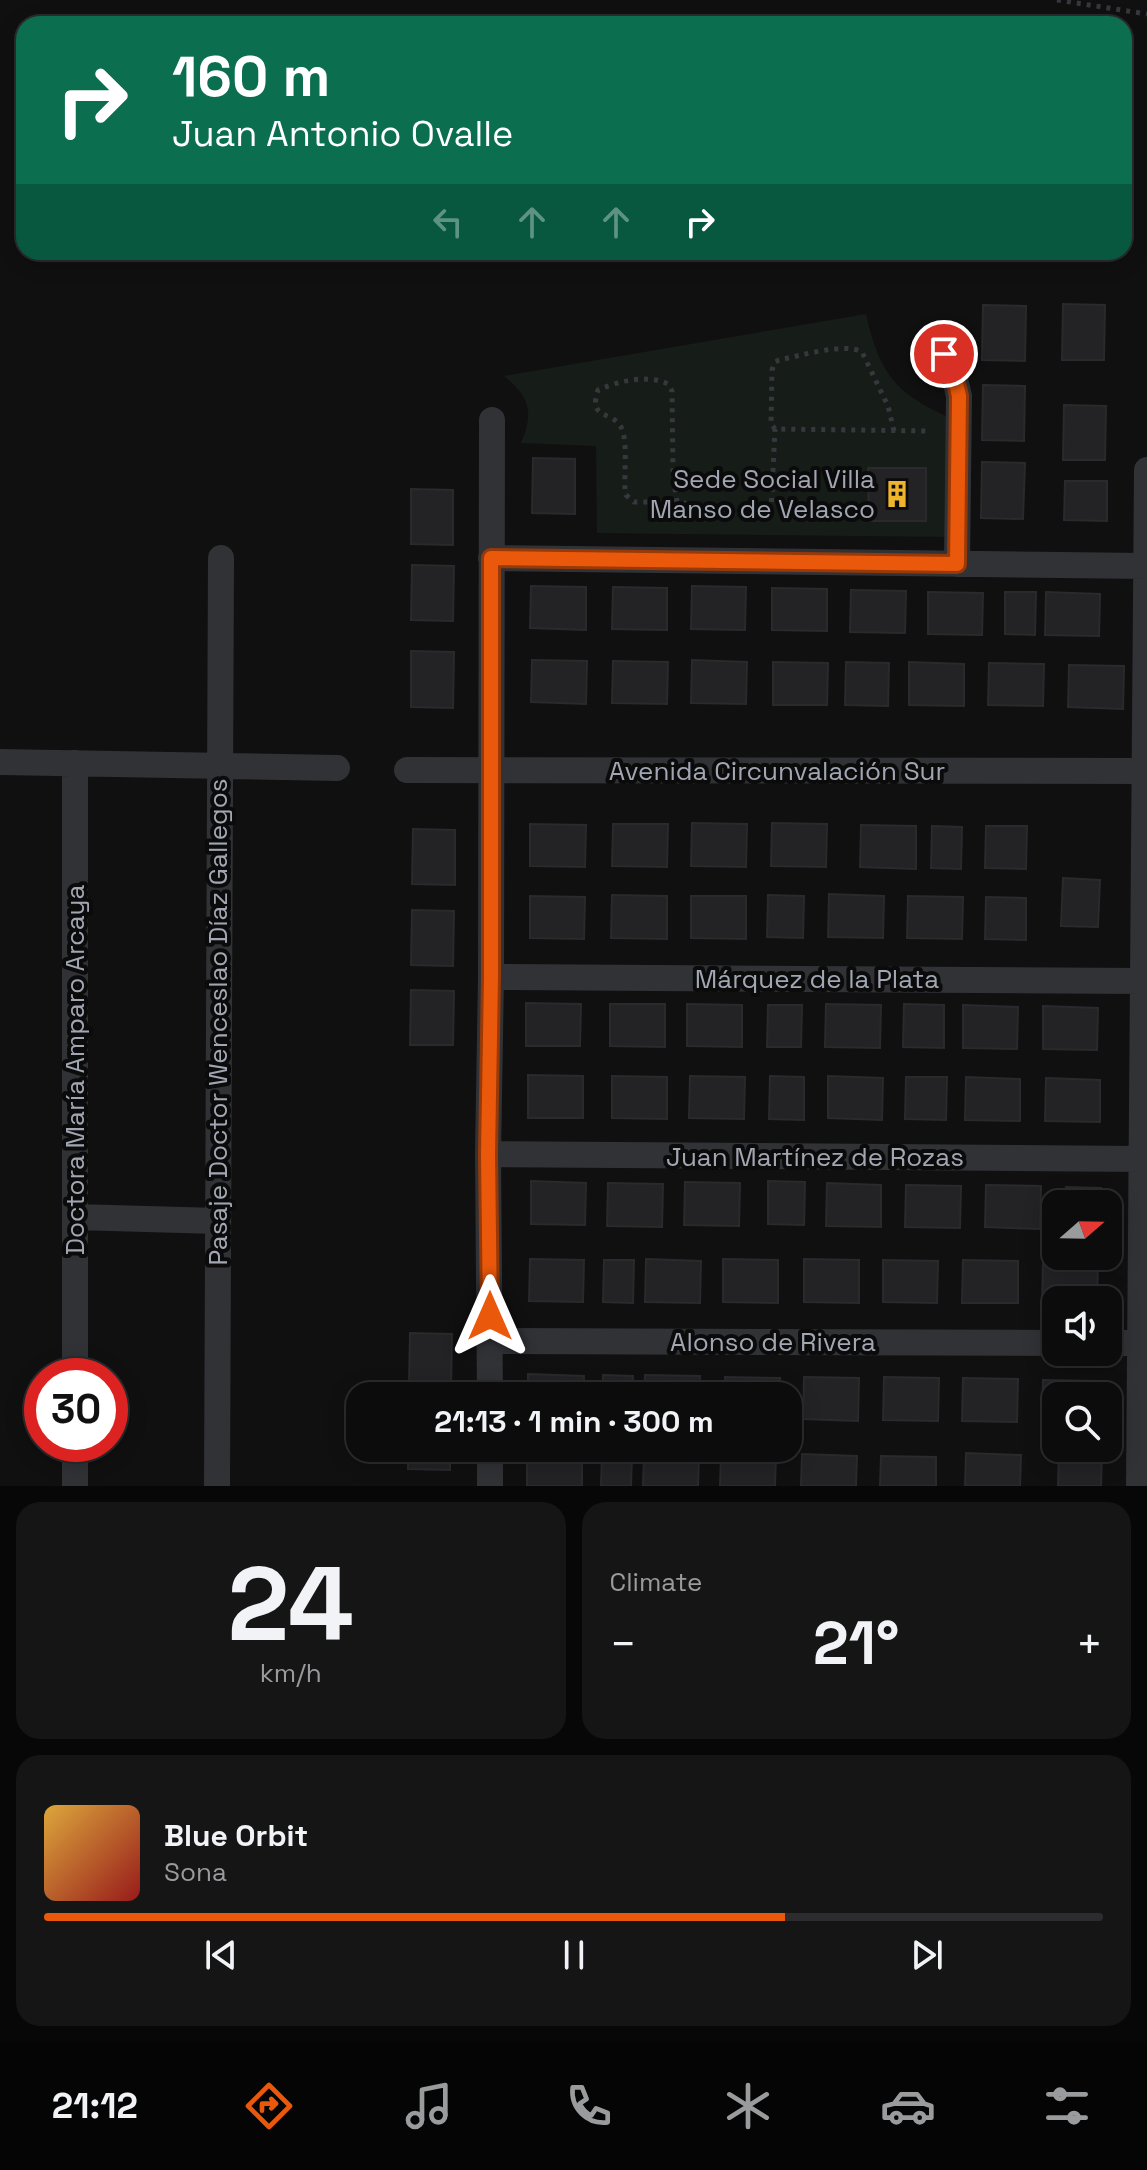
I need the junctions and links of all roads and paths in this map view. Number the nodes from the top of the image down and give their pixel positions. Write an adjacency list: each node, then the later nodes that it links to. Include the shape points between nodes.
1 (1057, 0): 2 (path)
2 (1147, 14)
3 (935, 343): 7 (street, via 957,381)
4 (492, 420): 11 (street)
5 (775, 429): 6 (path); 6 (path, via 775,362 853,347 862,352); 9 (path, via 771,512 714,514)
6 (894, 431): 7 (path)
7 (959, 432): 12 (street)
8 (1147, 470): 13 (street)
9 (677, 502): 9 (path, via 634,502 626,495 624,432 618,422 599,413 598,390 647,379 668,384)
10 (221, 558): 16 (street, Pasaje Doctor Wenceslao Díaz Gallegos)
11 (491, 558): 12 (street); 19 (street)
12 (957, 564): 13 (street)
13 (1146, 566): 20 (street)
14 (0, 762): 15 (street)
15 (75, 763): 16 (street); 25 (street, Doctora María Amparo Arcaya)
16 (219, 766): 17 (street); 26 (street, Pasaje Doctor Wenceslao Díaz Gallegos)
17 (337, 768)
18 (407, 770): 19 (street, Avenida Circunvalación Sur)
19 (491, 770): 20 (street, Avenida Circunvalación Sur); 21 (street)
20 (1146, 771): 22 (street)
21 (491, 977): 22 (street, Márquez de la Plata); 23 (street)
22 (1143, 981): 24 (street)
23 (488, 1154): 24 (street, Juan Martínez de Rozas); 27 (street)
24 (1142, 1159): 30 (street)
25 (75, 1217): 26 (street); 31 (street, Doctora María Amparo Arcaya)
26 (218, 1221): 36 (street, Pasaje Doctor Wenceslao Díaz Gallegos)
27 (490, 1341): 28 (street, Alonso de Rivera); 32 (street)
28 (1042, 1343)
29 (1122, 1343): 30 (street)
30 (1140, 1343): 38 (street)
31 (75, 1358)
32 (490, 1382)
33 (75, 1462): 35 (street)
34 (490, 1462): 37 (street)
35 (75, 1486)
36 (217, 1486)
37 (490, 1486)
38 (1139, 1486)

